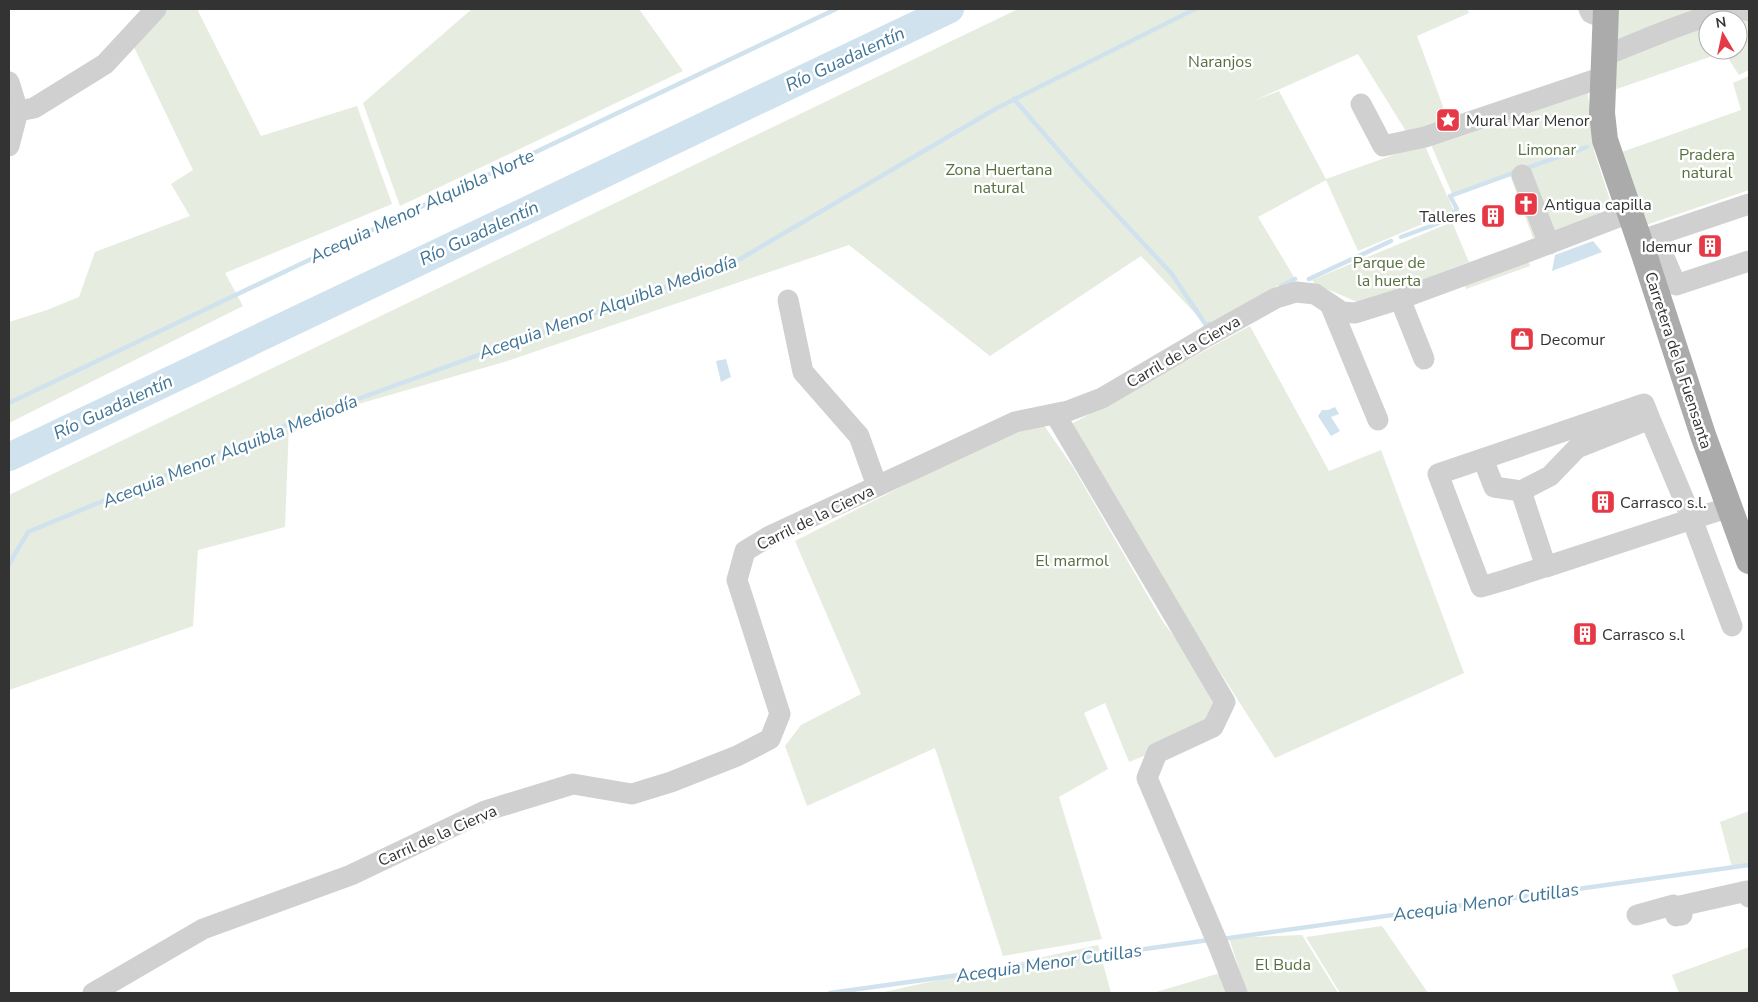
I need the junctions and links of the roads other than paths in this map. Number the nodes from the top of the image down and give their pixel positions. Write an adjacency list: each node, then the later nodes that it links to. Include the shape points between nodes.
1 (156, 9): 7 (street, via 105,64 34,108)
2 (1749, 11): 4 (street, via 1716,13)
3 (1601, 12): 4 (main road, Carretera de la Fuensanta)
4 (1604, 67): 6 (street, via 1425,137 1383,146); 11 (main road, Carretera de la Fuensanta, via 1602,113 1605,140)
5 (9, 82): 7 (street)
6 (1360, 104)
7 (18, 111): 8 (street)
8 (9, 146)
9 (1522, 175): 13 (street)
10 (1749, 204): 12 (street)
11 (1629, 213): 12 (main road, Carretera de la Fuensanta); 13 (street, Carril de la Cierva)
12 (1647, 238): 14 (street, via 1676,285); 25 (main road, Carretera de la Fuensanta, via 1703,435)
13 (1548, 244): 15 (street, Carril de la Cierva)
14 (1749, 261)
15 (1400, 299): 17 (street, Carril de la Cierva, via 1356,313 1342,312); 18 (street)
16 (788, 300): 23 (street, via 803,372 859,436)
17 (1330, 304): 19 (street, Carril de la Cierva, via 1315,294 1296,292 1276,298 1102,398); 21 (street)
18 (1424, 359)
19 (1055, 414): 23 (street, Carril de la Cierva, via 1015,422); 32 (street, via 1225,702 1213,727 1157,754 1147,778)
20 (1650, 419): 22 (street, via 1644,404); 24 (street, via 1577,448 1550,476); 26 (street)
21 (1378, 420)
22 (1483, 459): 24 (street, via 1494,487); 26 (street, via 1438,474 1481,587)
23 (877, 486): 31 (street, Carril de la Cierva, via 745,551 737,580 780,714 770,740 671,782 632,794 572,784 485,811 351,875 203,930)
24 (1521, 491): 26 (street, via 1546,567)
25 (1730, 507): 26 (street); 27 (main road, Carretera de la Fuensanta)
26 (1692, 519): 28 (street)
27 (1749, 561)
28 (1732, 626)
29 (1749, 897): 30 (street, via 1747,891 1680,906 1682,915 1676,916 1673,905)
30 (1636, 915)
31 (93, 993)
32 (1236, 993)

